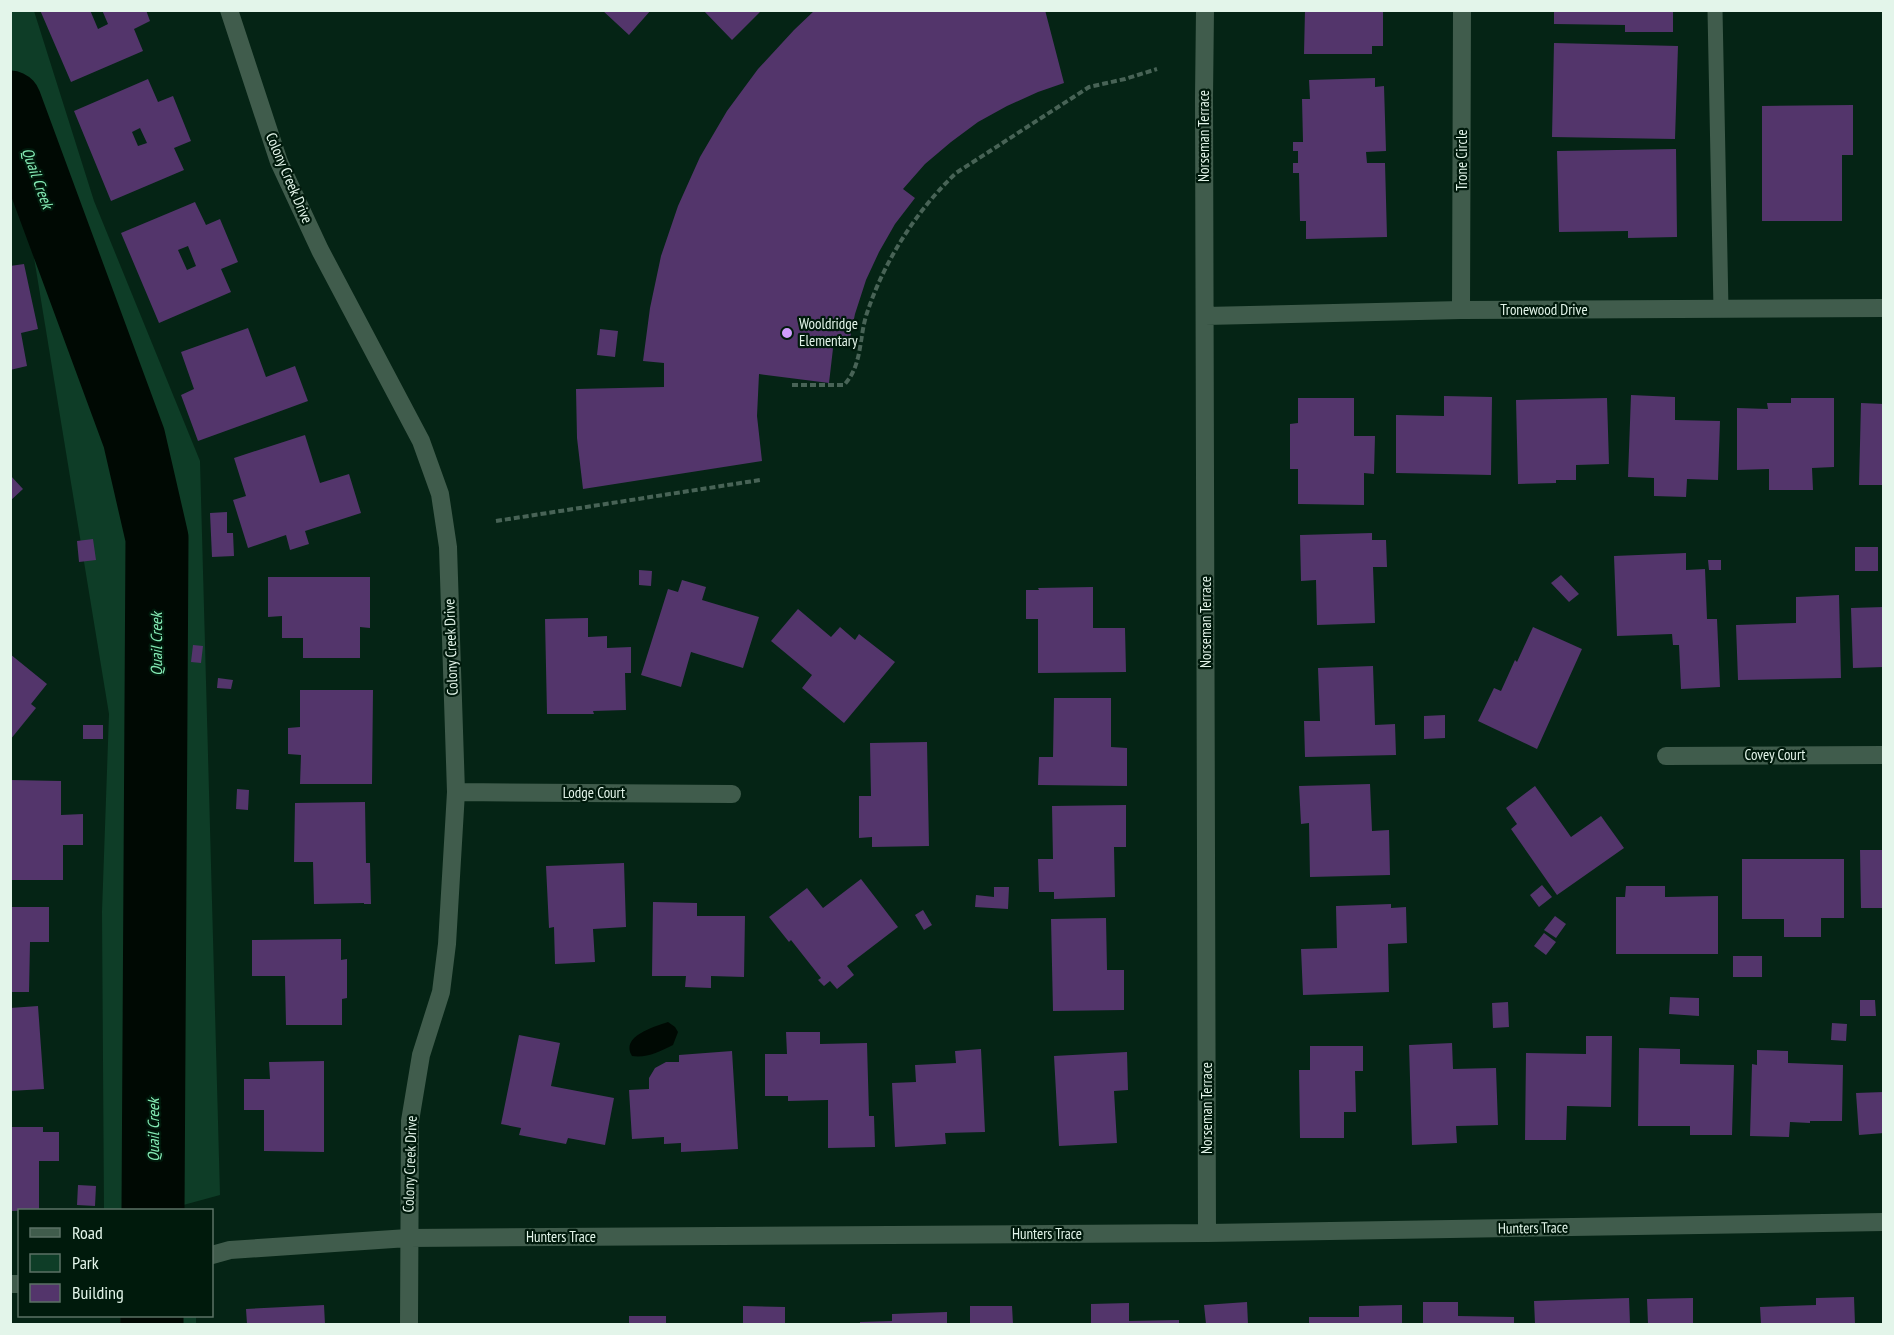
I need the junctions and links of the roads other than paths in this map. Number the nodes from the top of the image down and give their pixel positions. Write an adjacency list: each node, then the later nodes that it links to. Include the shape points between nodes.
1 (229, 10): 11 (street, Colony Creek Drive, via 279,162 320,250 421,441 440,494 448,547)
2 (1205, 10): 8 (street, Norseman Terrace)
3 (1462, 10): 7 (street, Trone Circle)
4 (1715, 10): 6 (lane)
5 (1884, 308): 6 (street, Tronewood Drive)
6 (1721, 309): 7 (street, Tronewood Drive)
7 (1461, 310): 8 (street, Tronewood Drive)
8 (1204, 316): 14 (street, Norseman Terrace)
9 (1884, 755): 10 (street, Covey Court)
10 (1666, 756)
11 (456, 792): 12 (street, Lodge Court); 15 (street, Colony Creek Drive, via 441,992 422,1056 410,1121)
12 (732, 794)
13 (1884, 1222): 14 (street, Hunters Trace)
14 (1208, 1233): 15 (street, Hunters Trace)
15 (408, 1238): 16 (street, Hunters Trace, via 230,1250); 17 (street, Colony Creek Drive)
16 (213, 1255)
17 (409, 1324)

